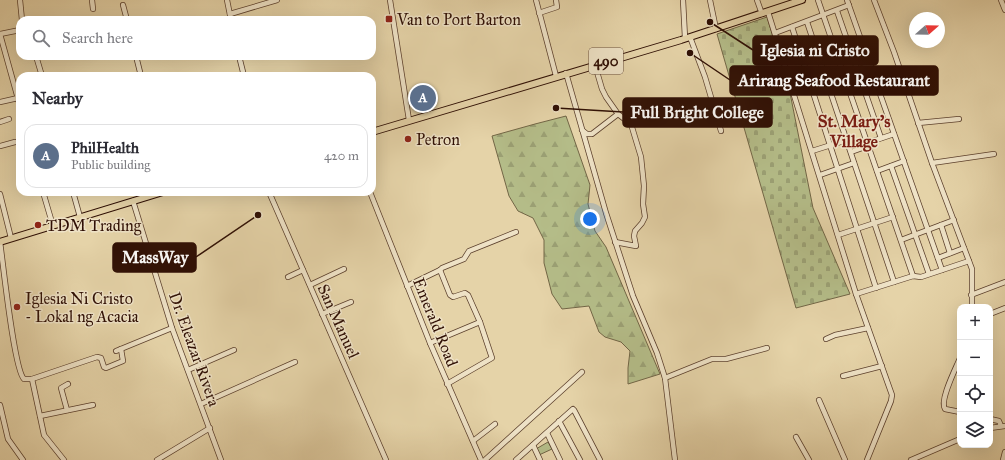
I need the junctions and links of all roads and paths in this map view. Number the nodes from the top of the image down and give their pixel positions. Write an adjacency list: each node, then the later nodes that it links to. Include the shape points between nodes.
1 (20, 0): 26 (street)
2 (92, 0): 19 (street)
3 (227, 0): 24 (street)
4 (277, 0): 16 (street)
5 (390, 0): 57 (street)
6 (536, 0): 23 (street)
7 (556, 0): 23 (street, via 557,7)
8 (683, 0): 35 (street)
9 (710, 0): 31 (street)
10 (757, 0): 25 (street)
11 (800, 0): 22 (main road, 490)
12 (818, 0): 28 (street)
13 (848, 0): 18 (street)
14 (874, 0): 59 (street)
15 (1001, 0): 20 (street)
16 (266, 2): 24 (street)
17 (123, 5): 27 (street)
18 (849, 5): 21 (street); 40 (street)
19 (93, 9)
20 (1005, 9)
21 (837, 11): 28 (street); 41 (street)
22 (768, 12): 25 (main road, 490); 33 (street)
23 (539, 13): 47 (street)
24 (230, 14)
25 (762, 14): 31 (main road, 490)
26 (22, 16)
27 (126, 16)
28 (824, 16): 29 (street); 46 (street)
29 (806, 22): 30 (street); 48 (street)
30 (792, 28): 33 (street); 49 (street)
31 (716, 29): 35 (main road, 490)
32 (16, 31): 34 (street)
33 (775, 33): 51 (street)
34 (0, 34): 50 (street)
35 (688, 37): 39 (main road, 490); 62 (street, via 705,77)
36 (37, 60): 42 (street)
37 (137, 60): 43 (street)
38 (240, 60): 44 (street)
39 (595, 65): 45 (main road, 490); 54 (street, via 602,89)
40 (871, 65): 41 (street); 63 (street)
41 (857, 70): 46 (street); 64 (street)
42 (41, 72)
43 (140, 72)
44 (243, 72)
45 (566, 73): 47 (main road, 490); 60 (street)
46 (844, 75): 48 (street); 67 (street)
47 (556, 76): 57 (main road, 490)
48 (827, 81): 49 (street); 65 (street)
49 (811, 86): 51 (street); 68 (street)
50 (16, 91)
51 (794, 92): 70 (street)
52 (16, 98): 53 (street)
53 (0, 102)
54 (618, 114): 60 (street, via 592,134); 101 (street, via 631,124 641,157 645,217 635,231 636,246)
55 (959, 119): 59 (street)
56 (9, 120): 58 (street)
57 (409, 120): 61 (main road, 490)
58 (0, 122)
59 (918, 124): 74 (street)
60 (582, 130): 101 (street)
61 (376, 131)
62 (721, 131)
63 (894, 134): 64 (street); 73 (street)
64 (881, 138): 67 (street)
65 (847, 140): 68 (street); 71 (street)
66 (15, 142): 69 (street)
67 (868, 144): 71 (street); 78 (street)
68 (830, 145): 70 (street); 77 (street)
69 (0, 146)
70 (812, 151): 79 (street)
71 (851, 152): 75 (street)
72 (994, 154): 74 (street)
73 (904, 161): 76 (street); 94 (street)
74 (932, 163): 89 (street)
75 (854, 164): 77 (street); 90 (street)
76 (891, 166): 78 (street); 96 (street)
77 (838, 169): 79 (street); 93 (street)
78 (877, 171): 88 (street)
79 (820, 175): 97 (street)
80 (0, 194): 98 (street)
81 (44, 196): 92 (street)
82 (74, 196): 87 (street)
83 (149, 196): 86 (main road)
84 (271, 196): 107 (street, San Manuel)
85 (372, 196): 116 (street, Emerald Road)
86 (132, 201): 87 (main road); 126 (street, Dr. Eleazar Rivera)
87 (80, 217): 92 (main road)
88 (893, 217): 90 (street); 99 (street)
89 (954, 220): 91 (street); 102 (street)
90 (875, 223): 93 (street); 113 (street)
91 (941, 225): 94 (street); 103 (street)
92 (53, 226): 98 (main road)
93 (857, 228): 97 (street); 117 (street)
94 (928, 230): 96 (street); 104 (street)
95 (516, 232): 108 (street, via 469,251 464,259)
96 (915, 234): 99 (street); 110 (street)
97 (838, 235): 118 (street)
98 (11, 238): 100 (main road)
99 (901, 240): 111 (street)
100 (0, 242): 139 (street, via 17,359 22,379)
101 (615, 242): 138 (street)
102 (964, 248): 103 (street); 105 (street)
103 (950, 253): 104 (street)
104 (938, 258): 109 (street)
105 (969, 261): 109 (street); 119 (street, via 973,271)
106 (344, 269): 115 (street)
107 (303, 270): 112 (street); 115 (street, San Manuel)
108 (440, 270): 116 (street); 125 (street, via 450,295 468,295)
109 (942, 270): 110 (street)
110 (929, 274): 111 (street)
111 (913, 276): 113 (street)
112 (288, 277)
113 (894, 282): 117 (street)
114 (1005, 282): 119 (street)
115 (310, 285): 124 (street, San Manuel)
116 (407, 286): 129 (street, Emerald Road)
117 (876, 288): 118 (street)
118 (856, 294): 127 (street)
119 (972, 295): 121 (street)
120 (351, 302): 124 (street)
121 (972, 304)
122 (1005, 308): 123 (street)
123 (993, 313)
124 (322, 314): 166 (street, San Manuel)
125 (480, 322): 129 (street); 141 (street, via 492,358)
126 (172, 328): 135 (street, Dr. Eleazar Rivera); 139 (street, via 119,350 123,361 106,368 101,358 97,357)
127 (868, 328): 128 (street); 134 (street)
128 (826, 339)
129 (430, 343): 141 (street, Emerald Road)
130 (767, 348): 138 (street, via 726,359 712,359)
131 (234, 350): 135 (street)
132 (295, 362): 143 (street)
133 (957, 365): 147 (street, via 943,404 945,409)
134 (882, 366): 137 (street); 176 (street, via 892,395)
135 (188, 370): 143 (street, Dr. Eleazar Rivera)
136 (582, 372): 168 (street)
137 (843, 376)
138 (665, 378): 173 (street)
139 (32, 379): 148 (street)
140 (68, 384): 146 (street, via 61,388)
141 (447, 384): 158 (street, Emerald Road)
142 (819, 400): 175 (street)
143 (201, 404): 153 (street, Dr. Eleazar Rivera)
144 (0, 405): 162 (street, via 8,439)
145 (94, 405): 146 (street)
146 (67, 410): 148 (street)
147 (957, 411)
148 (40, 416): 163 (street, via 46,438)
149 (993, 420): 152 (street, via 999,421)
150 (559, 421): 155 (street); 171 (street); 172 (street, via 574,409)
151 (495, 424): 158 (street)
152 (1003, 426): 154 (street)
153 (210, 428): 164 (street); 165 (street, Dr. Eleazar Rivera)
154 (993, 428)
155 (546, 433): 159 (street); 170 (street)
156 (796, 438): 174 (street)
157 (957, 440): 177 (street)
158 (473, 442): 167 (street, Emerald Road)
159 (533, 445): 161 (street); 169 (street)
160 (1005, 452): 178 (street)
161 (519, 459)
162 (23, 460)
163 (64, 460)
164 (157, 460)
165 (221, 460)
166 (386, 460)
167 (481, 460)
168 (484, 460)
169 (540, 460)
170 (560, 460)
171 (580, 460)
172 (600, 460)
173 (675, 460)
174 (809, 460)
175 (845, 460)
176 (867, 460)
177 (911, 460)
178 (1003, 460)

